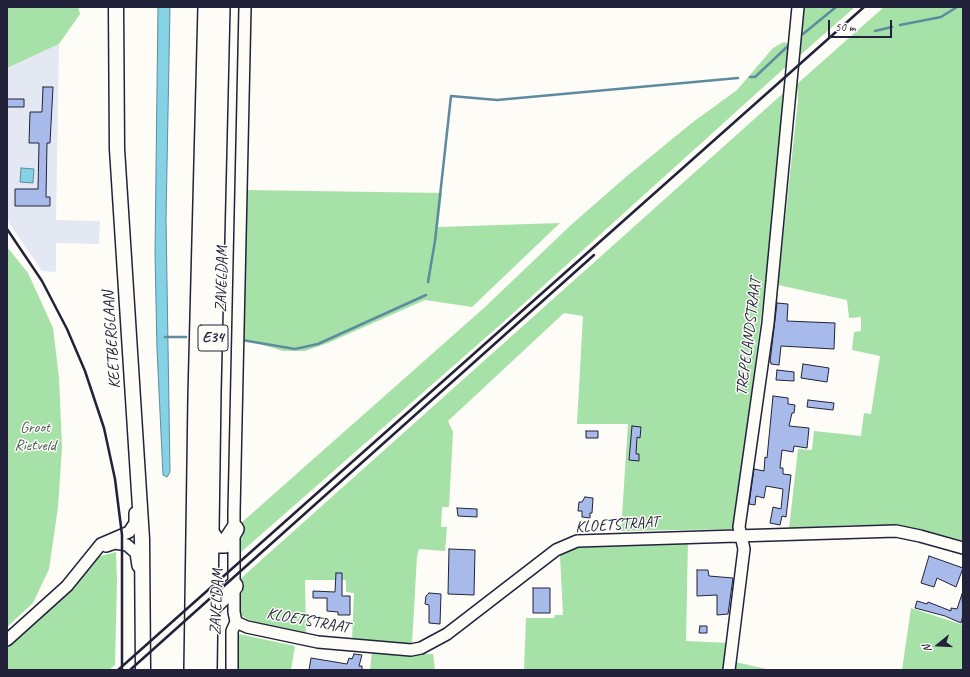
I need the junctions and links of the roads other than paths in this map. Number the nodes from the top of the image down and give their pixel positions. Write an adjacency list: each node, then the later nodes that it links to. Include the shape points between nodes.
1 (116, 7): 7 (main road, KEETBERGLAAN, via 117,149)
2 (124, 7): 19 (main road, KEETBERGLAAN, via 124,96 129,221 149,542)
3 (207, 7): 20 (highway, E34)
4 (221, 7): 9 (highway, E34)
5 (245, 7): 8 (street, ZAVELDAM)
6 (798, 7): 10 (street, TREPELANDSTRAAT, via 768,323 739,527)
7 (139, 489): 12 (street, via 134,528 126,534 106,541); 14 (main road, KEETBERGLAAN)
8 (235, 529): 9 (highway, via 225,544 218,544); 13 (street, ZAVELDAM)
9 (209, 531): 15 (highway, E34)
10 (741, 536): 11 (street, KLOETSTRAAT, via 896,531); 16 (street, KLOETSTRAAT, via 589,540 567,544 447,634 421,648 411,650 318,642 247,627); 23 (street, TREPELANDSTRAAT, via 744,549)
11 (963, 548)
12 (95, 552): 14 (street, via 115,543 133,549); 17 (street, via 66,586)
13 (234, 586): 15 (highway); 16 (street, ZAVELDAM)
14 (144, 592): 18 (main road, KEETBERGLAAN)
15 (208, 611): 21 (highway, E34)
16 (236, 622): 22 (street, ZAVELDAM, via 232,631)
17 (7, 640)
18 (143, 670)
19 (151, 670)
20 (193, 670)
21 (208, 670)
22 (232, 670)
23 (729, 670)

